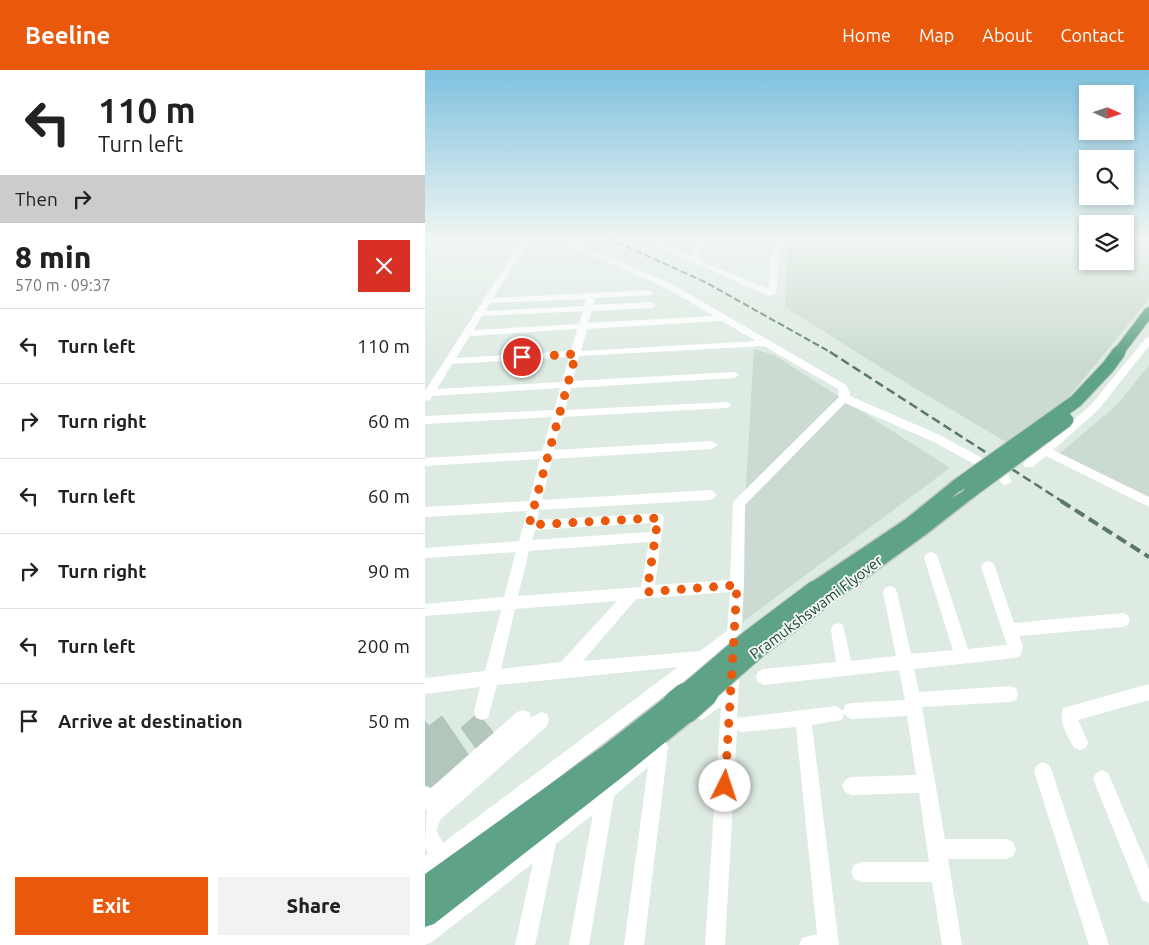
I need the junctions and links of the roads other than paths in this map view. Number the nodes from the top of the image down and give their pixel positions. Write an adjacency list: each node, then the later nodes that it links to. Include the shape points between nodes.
1 (500, 279): 7 (street)
2 (652, 279): 12 (street)
3 (737, 279): 4 (street, via 772,294)
4 (773, 279)
5 (649, 293): 6 (street)
6 (591, 297): 7 (street); 9 (street)
7 (486, 301): 11 (street)
8 (652, 305): 9 (street)
9 (587, 309): 11 (street); 13 (street)
10 (1149, 312): 79 (main road, Pramukshswami Flyover, bridge, via 1109,367 1076,401 911,523 797,601)
11 (478, 314): 15 (street)
12 (724, 318): 13 (street); 17 (street)
13 (583, 327): 15 (street); 18 (street)
14 (1149, 328): 79 (main road, Pramukshswami Flyover, bridge, via 1117,371 1081,410 807,611 618,768)
15 (467, 333): 19 (street)
16 (1149, 340): 28 (street, via 1094,408)
17 (764, 343): 18 (street); 23 (street, via 841,387)
18 (576, 354): 19 (street); 21 (street)
19 (450, 361): 22 (street)
20 (734, 375): 21 (street)
21 (567, 386): 22 (street); 25 (street)
22 (427, 397)
23 (844, 398): 32 (street, via 938,439 1002,474); 43 (street, via 740,502)
24 (727, 405): 25 (street)
25 (559, 412): 26 (street); 29 (street)
26 (425, 420)
27 (712, 445): 29 (street)
28 (1044, 450): 31 (street); 34 (street)
29 (547, 455): 30 (street); 35 (street)
30 (425, 462)
31 (1029, 464)
32 (1006, 481)
33 (710, 495): 35 (street)
34 (1149, 502)
35 (535, 505): 36 (street); 37 (street)
36 (425, 512)
37 (529, 525): 38 (street, via 658,518); 39 (street)
38 (656, 539): 39 (street, via 647,536); 45 (street)
39 (525, 545): 40 (street); 46 (street)
40 (425, 552)
41 (931, 558): 52 (street)
42 (988, 568): 50 (street)
43 (737, 585): 45 (street); 51 (street)
44 (890, 592): 54 (street)
45 (640, 593): 46 (street); 56 (street)
46 (509, 603): 47 (street); 58 (street)
47 (425, 610)
48 (1123, 620): 50 (street)
49 (838, 630): 55 (street)
50 (1009, 630): 52 (street, via 1015,651)
51 (734, 634): 53 (street); 60 (street)
52 (963, 657): 54 (street)
53 (701, 658): 56 (street); 78 (street)
54 (904, 663): 55 (street); 63 (street)
55 (845, 668): 57 (street)
56 (565, 669): 58 (street)
57 (764, 677)
58 (490, 679): 59 (street); 64 (street)
59 (425, 686)
60 (731, 688): 68 (street); 91 (street)
61 (1149, 692): 67 (street, via 1069,714)
62 (1010, 694): 63 (street)
63 (914, 704): 65 (street); 71 (street)
64 (482, 712)
65 (803, 718): 66 (street); 87 (street)
66 (742, 724)
67 (1081, 742)
68 (659, 747): 73 (street); 90 (street)
69 (1043, 771): 93 (street)
70 (1102, 779): 84 (street)
71 (926, 784): 72 (street); 76 (street)
72 (851, 786)
73 (606, 790): 75 (street); 89 (street)
74 (425, 796): 78 (street, via 429,802 532,719 435,813 426,830)
75 (548, 839): 86 (street); 88 (street)
76 (937, 849): 77 (street); 82 (street)
77 (1006, 849)
78 (440, 856): 80 (street)
79 (474, 865): 83 (main road, Pramukshswami Flyover); 85 (main road, Pramukshswami Flyover)
80 (425, 868)
81 (861, 872): 82 (street)
82 (940, 872): 92 (street)
83 (425, 888)
84 (1149, 893)
85 (425, 915)
86 (425, 935)
87 (822, 944)
88 (525, 945)
89 (579, 945)
90 (634, 945)
91 (715, 945)
92 (952, 945)
93 (1099, 945)

